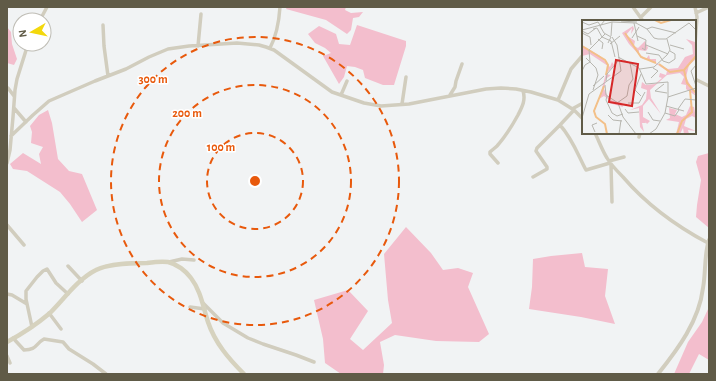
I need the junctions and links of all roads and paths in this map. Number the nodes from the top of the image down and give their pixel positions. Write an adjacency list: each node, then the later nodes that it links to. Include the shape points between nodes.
1 (280, 7): 12 (street, via 279,22)
2 (633, 7): 8 (street)
3 (651, 7): 8 (street)
4 (695, 7): 6 (street)
5 (709, 7): 6 (street)
6 (696, 13): 10 (street)
7 (201, 14): 11 (street)
8 (642, 19)
9 (103, 25): 16 (street)
10 (696, 36)
11 (198, 46): 12 (street, via 242,44); 16 (street, via 168,49)
12 (270, 48): 23 (street, via 332,92)
13 (25, 52): 25 (street)
14 (582, 56): 26 (street, via 571,69)
15 (462, 64): 24 (street)
16 (108, 76): 32 (street, via 49,102)
17 (406, 77): 27 (street)
18 (696, 80): 20 (street)
19 (347, 81): 23 (street)
20 (709, 86)
21 (8, 88): 25 (street)
22 (523, 90): 24 (street, via 494,88); 26 (street); 40 (street, via 524,103 514,123 490,152)
23 (341, 95): 27 (street, via 381,106)
24 (450, 95): 27 (street)
25 (14, 96): 29 (street)
26 (558, 100): 30 (street)
27 (402, 104)
28 (582, 104): 30 (street)
29 (14, 108): 32 (street); 35 (street)
30 (573, 109): 31 (street); 33 (street)
31 (582, 118)
32 (26, 122): 35 (street)
33 (560, 125): 39 (street, via 586,170); 42 (street, via 537,148 536,151 547,168)
34 (596, 134): 39 (street)
35 (11, 136): 37 (street)
36 (7, 146): 37 (street)
37 (10, 150): 41 (street)
38 (624, 157): 39 (street)
39 (610, 162): 43 (street); 45 (street, via 654,209 681,228)
40 (498, 163)
41 (7, 164)
42 (533, 177)
43 (612, 202)
44 (7, 225): 46 (street)
45 (708, 241): 67 (street, via 703,290 696,314 684,339)
46 (24, 246)
47 (194, 260): 48 (street)
48 (168, 262): 50 (main road, via 108,266 90,273); 54 (main road, via 190,277)
49 (68, 266): 50 (street)
50 (82, 281): 52 (main road)
51 (7, 294): 53 (street)
52 (68, 294): 53 (street, via 56,283 47,268 27,290); 57 (main road)
53 (27, 304): 58 (street)
54 (203, 304): 56 (main road); 63 (street, via 223,323 248,338)
55 (190, 307): 56 (street)
56 (205, 309): 66 (main road, via 222,350)
57 (49, 313): 58 (main road); 59 (street)
58 (32, 326): 60 (main road)
59 (61, 329)
60 (13, 338): 61 (main road); 65 (street, via 24,350 31,350 42,339 63,342 69,349)
61 (7, 342)
62 (7, 356): 64 (street)
63 (314, 362)
64 (10, 363)
65 (106, 374)
66 (244, 374)
67 (658, 374)

